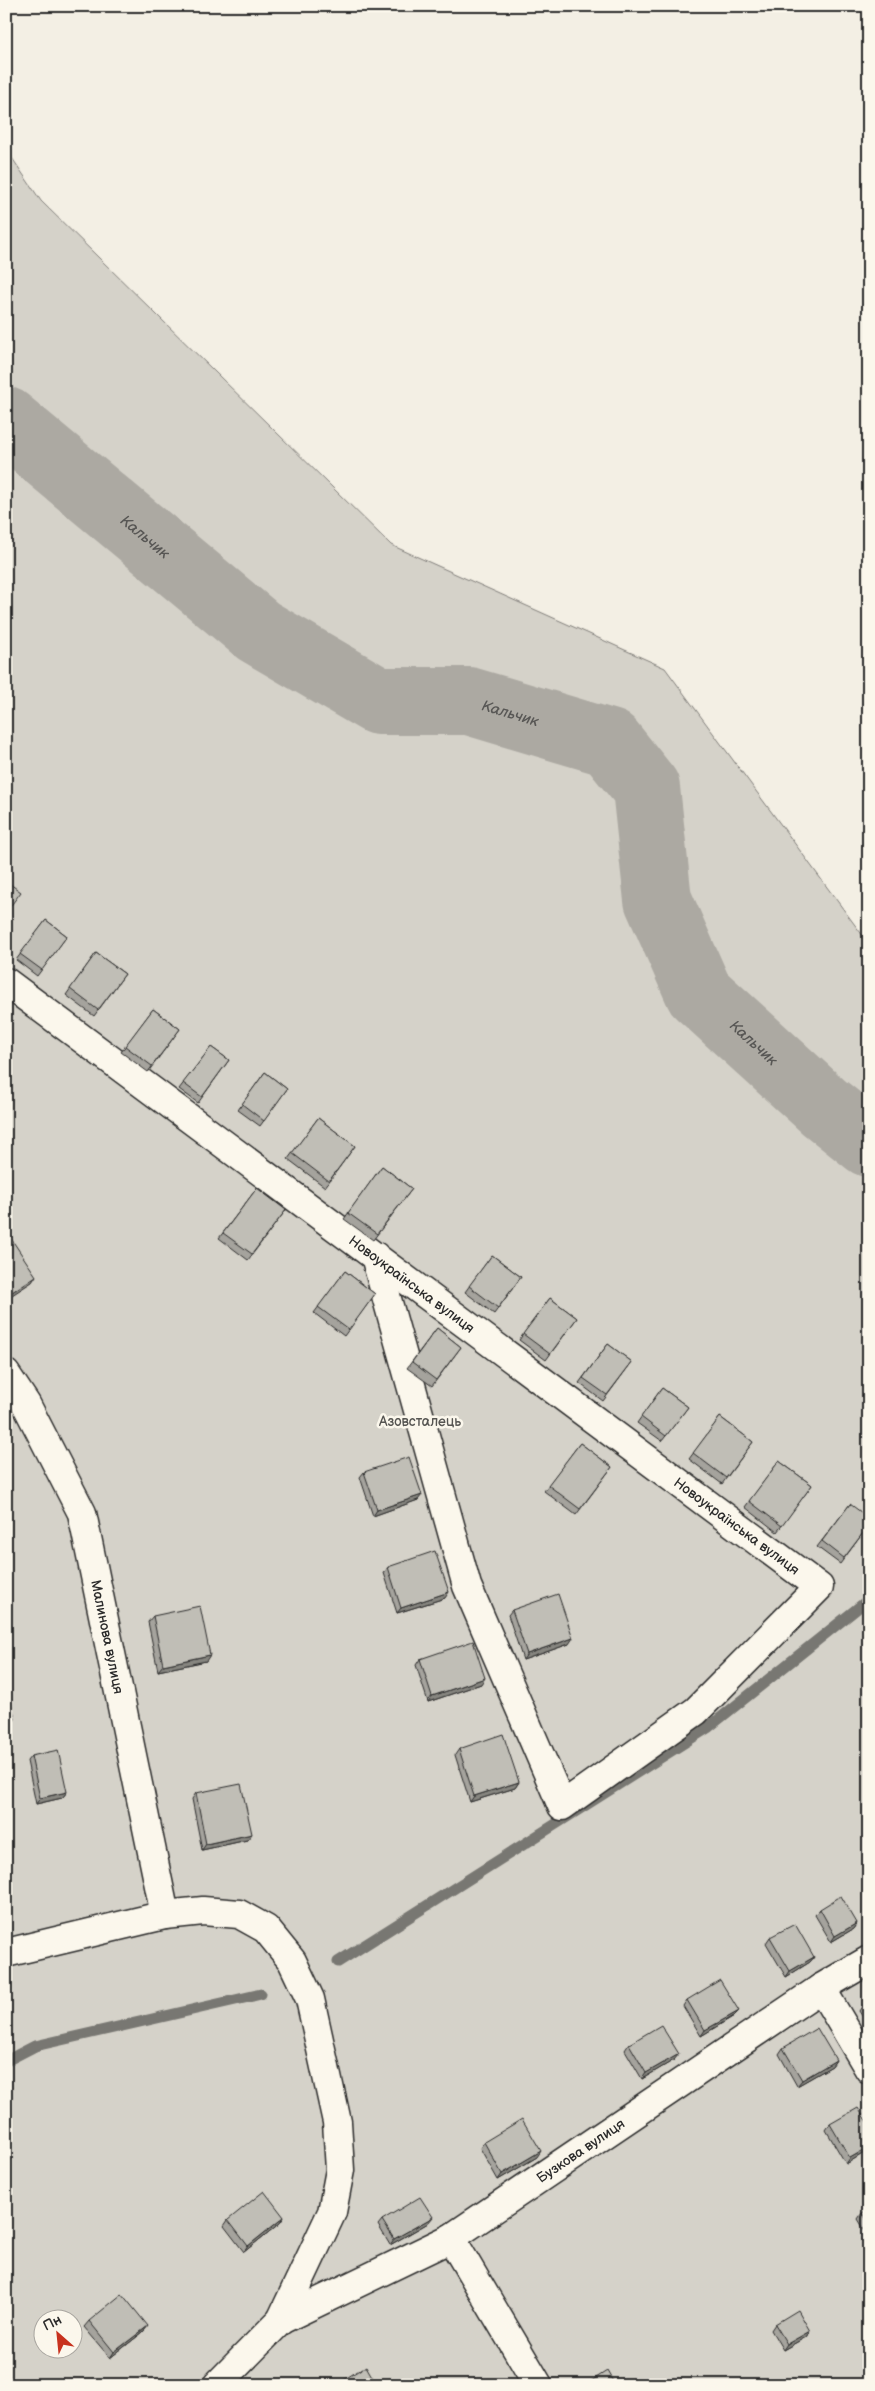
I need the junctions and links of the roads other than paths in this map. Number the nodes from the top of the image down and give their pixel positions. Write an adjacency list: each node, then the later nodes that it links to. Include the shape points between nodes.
1 (6, 982): 2 (street, Новоукраїнська вулиця)
2 (374, 1256): 2 (street, Новоукраїнська вулиця, via 819,1587 696,1711 562,1806 468,1586)
3 (6, 1374): 4 (street, Малинова вулиця, via 26,1404 82,1513)
4 (165, 1915): 5 (street); 10 (street, via 203,1911 239,1914 266,1929 292,1961 310,1999 338,2122 340,2170 332,2212)
5 (6, 1953)
6 (869, 1960): 7 (street, Бузкова вулиця)
7 (821, 1988): 8 (street); 9 (street, Бузкова вулиця)
8 (869, 2069)
9 (451, 2238): 10 (street, Бузкова вулиця); 12 (street)
10 (281, 2320): 11 (street)
11 (217, 2385)
12 (538, 2385)

